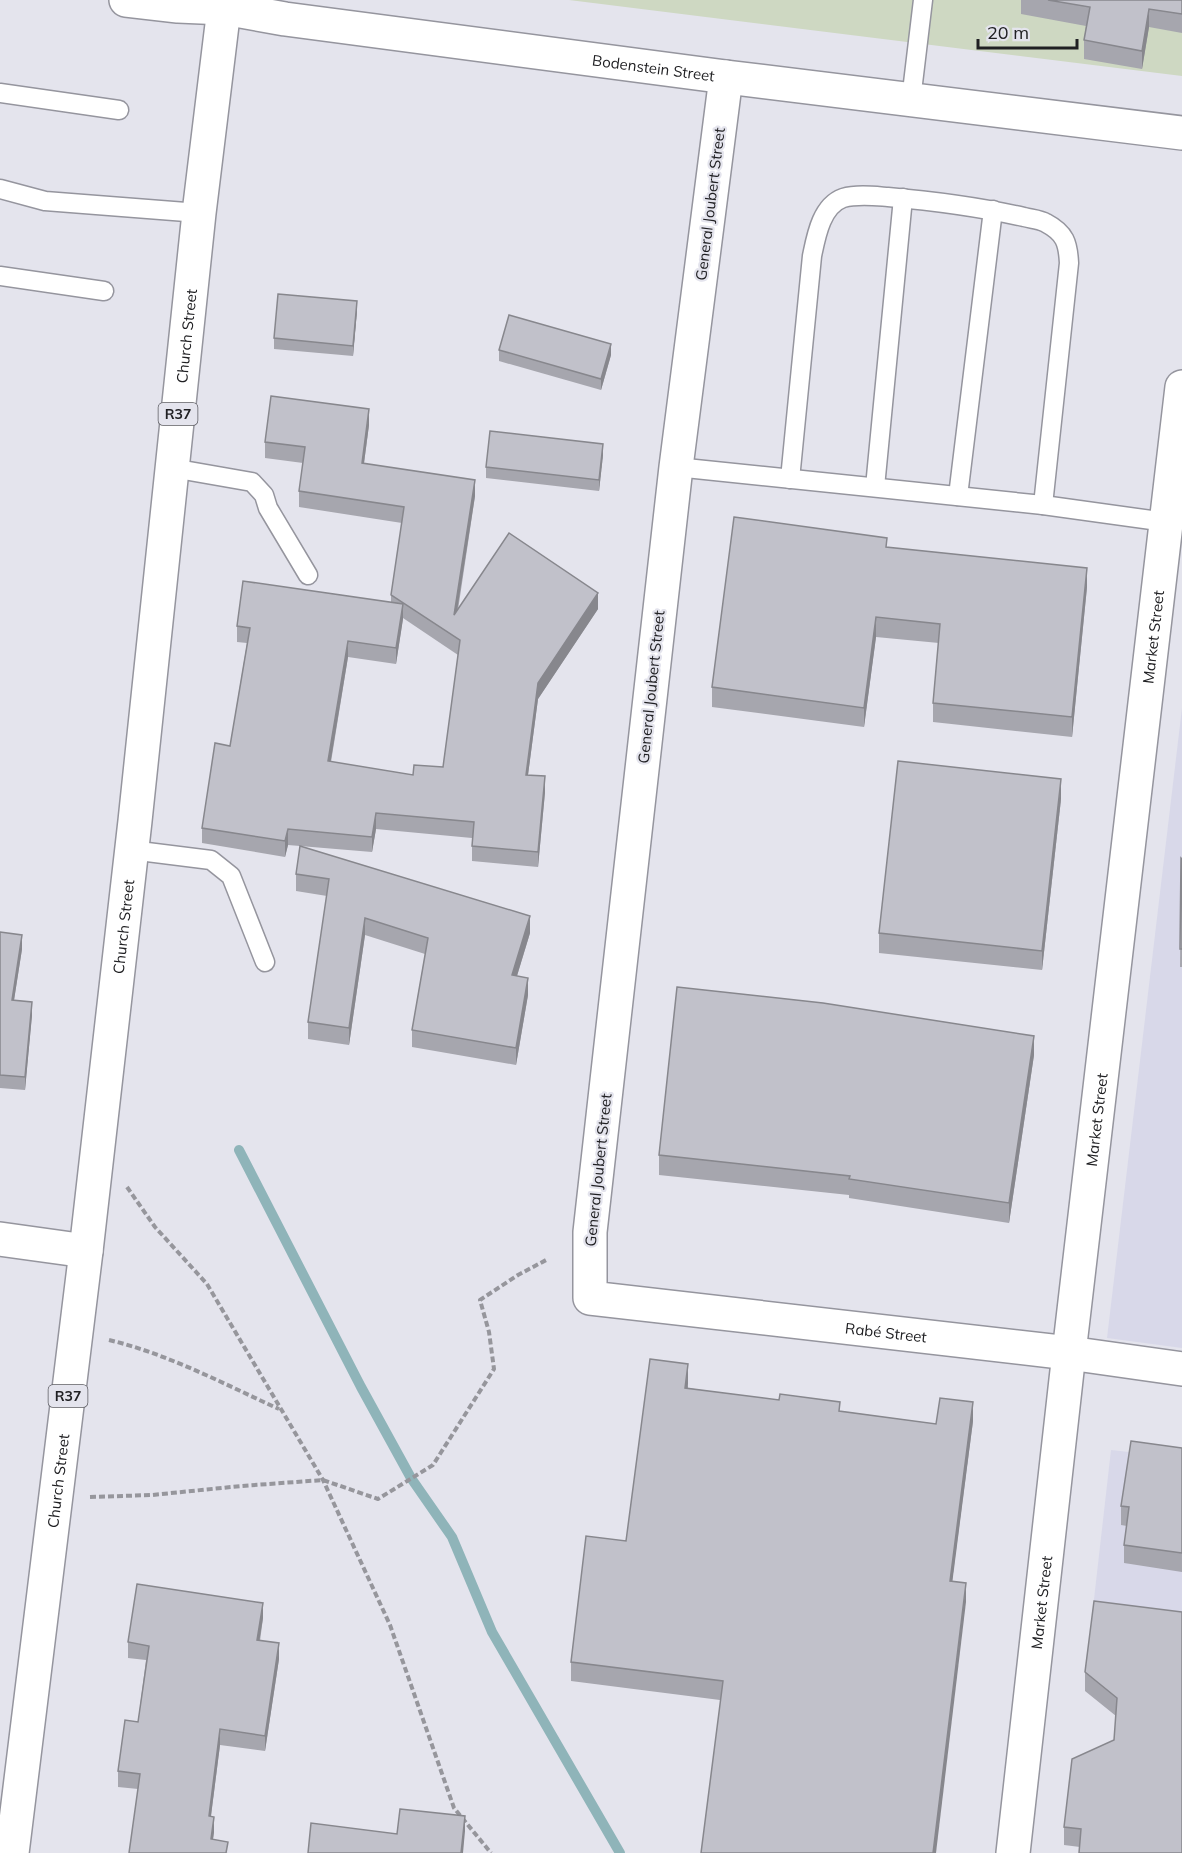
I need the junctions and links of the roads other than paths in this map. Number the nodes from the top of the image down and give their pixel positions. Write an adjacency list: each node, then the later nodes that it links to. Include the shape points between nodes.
1 (126, 0): 3 (street, Bodenstein Street, via 178,6)
2 (923, 0): 6 (lane)
3 (225, 4): 4 (street, Bodenstein Street, via 285,19); 12 (street, Church Street / R37)
4 (726, 77): 6 (street, Bodenstein Street); 16 (street, General Joubert Street)
5 (0, 93): 7 (lane)
6 (911, 100): 8 (street, Bodenstein Street)
7 (118, 110)
8 (1182, 133)
9 (0, 189): 12 (lane, via 45,201)
10 (903, 198): 11 (lane); 18 (lane, via 865,195 842,199 818,225); 19 (lane)
11 (993, 210): 20 (lane); 21 (lane, via 1044,222 1060,232 1068,244)
12 (199, 213): 17 (street, Church Street / R37)
13 (0, 276): 14 (lane)
14 (104, 291)
15 (1182, 387): 22 (street, Market Street)
16 (676, 467): 18 (lane); 28 (street, General Joubert Street, via 590,1232)
17 (172, 468): 23 (lane, via 252,482 264,495); 24 (street, Church Street / R37)
18 (790, 478): 19 (lane)
19 (875, 487): 20 (lane)
20 (957, 496): 21 (lane)
21 (1043, 505): 22 (lane)
22 (1166, 522): 29 (street, Market Street)
23 (308, 575)
24 (133, 836): 25 (lane, via 211,860 231,876); 27 (street, Church Street / R37)
25 (265, 962)
26 (0, 1239): 27 (street)
27 (86, 1251): 31 (street, Church Street / R37)
28 (590, 1298): 29 (street, Rabé Street)
29 (1068, 1353): 30 (street, Rabé Street); 32 (street, Market Street)
30 (1182, 1369)
31 (12, 1853)
32 (1013, 1853)

